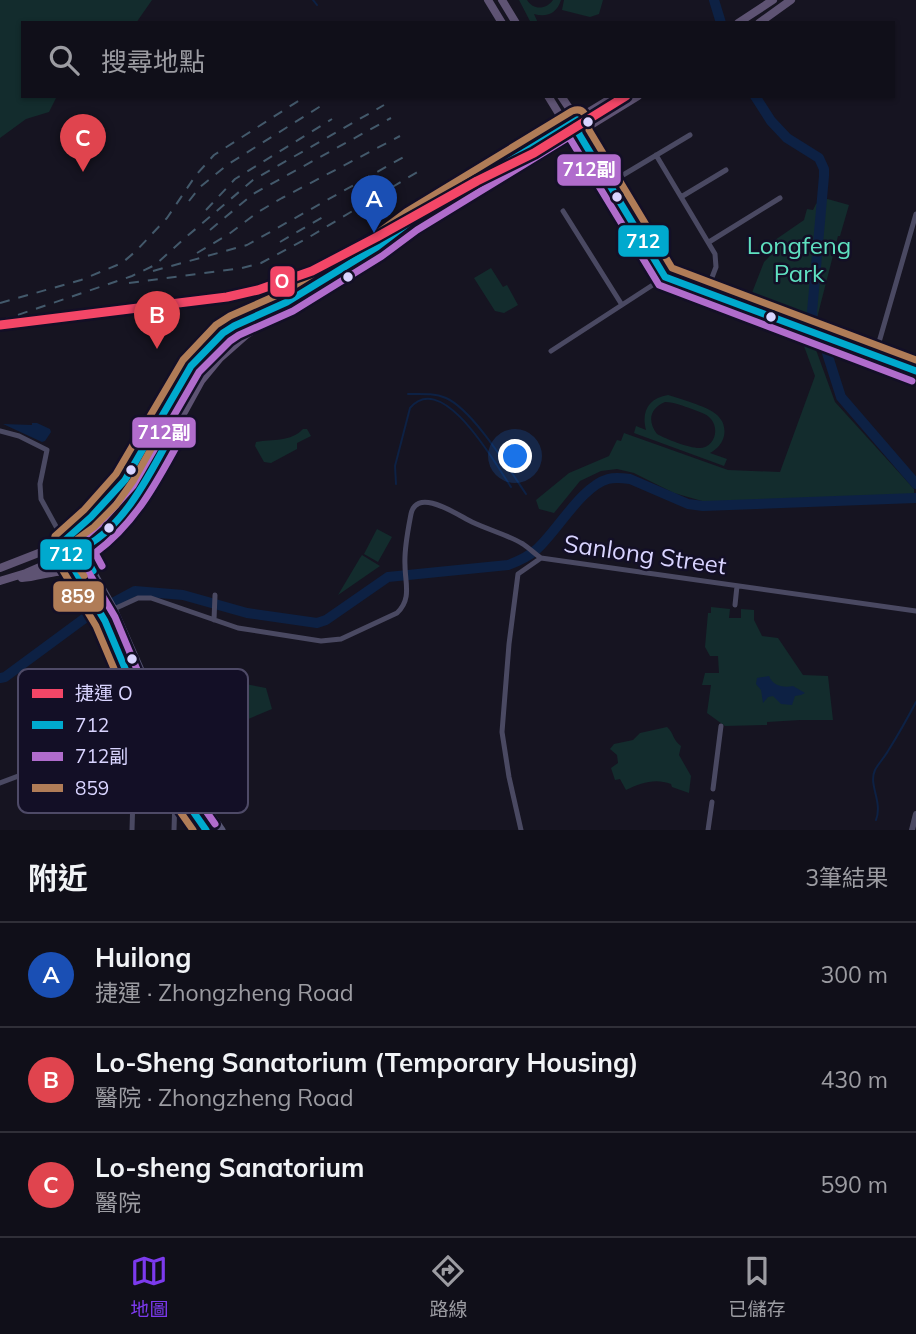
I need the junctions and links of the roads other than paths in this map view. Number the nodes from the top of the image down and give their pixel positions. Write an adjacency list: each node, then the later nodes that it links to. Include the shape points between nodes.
1 (488, 0): 5 (main road)
2 (502, 0): 6 (main road)
3 (773, 0): 7 (main road)
4 (791, 0): 8 (main road)
5 (501, 21)
6 (515, 21)
7 (741, 21)
8 (762, 21)
9 (549, 98): 14 (main road)
10 (562, 98): 13 (main road)
11 (612, 98): 13 (main road)
12 (635, 98): 15 (main road)
13 (577, 120): 14 (main road); 15 (main road)
14 (567, 127): 15 (main road); 28 (main road, via 322,281)
15 (579, 134): 19 (street); 29 (main road)
16 (690, 135): 17 (street)
17 (656, 155): 19 (street); 20 (street)
18 (726, 170): 20 (street)
19 (608, 184): 25 (street)
20 (681, 197): 24 (street)
21 (780, 198): 24 (street)
22 (563, 211): 27 (street)
23 (916, 214): 31 (street)
24 (709, 242): 26 (street, via 716,267)
25 (665, 277): 26 (street); 27 (street)
26 (706, 293): 31 (street)
27 (622, 305): 30 (street)
28 (247, 320): 29 (main road); 34 (main road, via 223,333 201,354 125,480 92,517)
29 (254, 329): 35 (main road, via 220,358 194,391 132,503 112,526)
30 (551, 351)
31 (875, 356): 32 (street)
32 (916, 371)
33 (0, 431): 34 (street, via 47,450 40,495)
34 (62, 538): 35 (main road); 36 (main road); 38 (main road, via 44,552)
35 (78, 550): 36 (main road); 44 (main road)
36 (66, 555): 39 (main road); 40 (main road)
37 (539, 557): 41 (street, Sanlong Street); 46 (street, Sanlong Street, via 523,544 448,509 422,503 412,509 406,599 397,613 341,639 321,641); 59 (street, via 518,574 502,732)
38 (0, 568)
39 (77, 574): 40 (main road, via 59,571); 47 (main road, via 102,615)
40 (1, 580)
41 (737, 586): 43 (street); 45 (street, Sanlong Street)
42 (215, 595): 46 (street)
43 (736, 605)
44 (114, 609): 46 (street, Sanlong Street, via 146,597); 48 (main road)
45 (916, 611)
46 (214, 621)
47 (125, 669)
48 (141, 669)
49 (721, 726): 52 (street)
50 (18, 776): 51 (street)
51 (0, 783)
52 (713, 789)
53 (712, 802): 60 (street)
54 (192, 813): 57 (main road)
55 (210, 813): 58 (main road)
56 (916, 814): 61 (street)
57 (206, 830)
58 (222, 830)
59 (521, 830)
60 (708, 830)
61 (912, 830)

